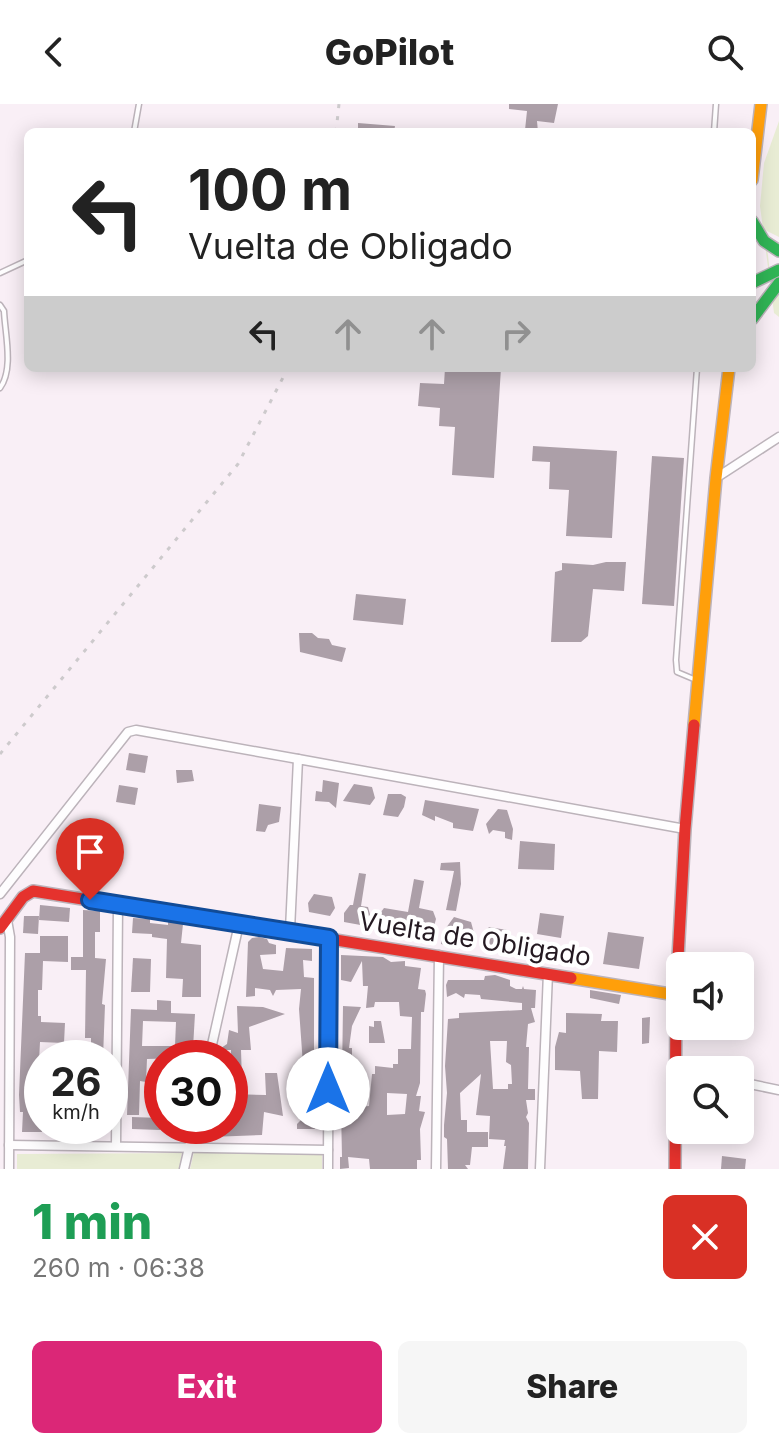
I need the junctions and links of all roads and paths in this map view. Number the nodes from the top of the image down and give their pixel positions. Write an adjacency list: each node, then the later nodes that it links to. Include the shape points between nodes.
1 (139, 104): 4 (lane)
2 (716, 104): 5 (lane)
3 (761, 104): 6 (main road)
4 (135, 128)
5 (714, 128)
6 (756, 146)
7 (756, 228): 8 (main road)
8 (779, 251)
9 (24, 262): 11 (lane)
10 (779, 270): 12 (main road)
11 (0, 273)
12 (756, 281)
13 (779, 283): 15 (main road)
14 (0, 305): 18 (lane, via 7,371)
15 (756, 314)
16 (697, 372): 21 (lane, via 676,660 677,672)
17 (729, 372): 20 (main road)
18 (0, 388)
19 (779, 437): 20 (street)
20 (716, 478): 21 (main road)
21 (698, 680): 23 (main road)
22 (298, 759): 23 (street); 24 (street, via 128,732); 28 (street)
23 (685, 829): 30 (main road)
24 (0, 894)
25 (118, 905): 26 (main road, Vuelta de Obligado, via 33,891); 27 (main road, Vuelta de Obligado); 40 (street)
26 (3, 924): 39 (street, via 10,937)
27 (239, 924): 28 (main road, Vuelta de Obligado); 34 (street)
28 (290, 930): 29 (main road, Vuelta de Obligado)
29 (329, 938): 31 (main road, Vuelta de Obligado); 42 (street)
30 (678, 952)
31 (439, 955): 32 (main road, Vuelta de Obligado); 46 (street)
32 (548, 973): 33 (main road, Vuelta de Obligado); 47 (street)
33 (666, 993)
34 (213, 1040)
35 (754, 1085): 36 (street)
36 (779, 1090)
37 (190, 1144): 41 (street)
38 (676, 1144): 48 (main road)
39 (9, 1145): 40 (street); 43 (street)
40 (116, 1146): 41 (street)
41 (189, 1147): 42 (street); 44 (street)
42 (328, 1150): 45 (street)
43 (9, 1169)
44 (184, 1169)
45 (328, 1169)
46 (436, 1169)
47 (540, 1169)
48 (675, 1169)

